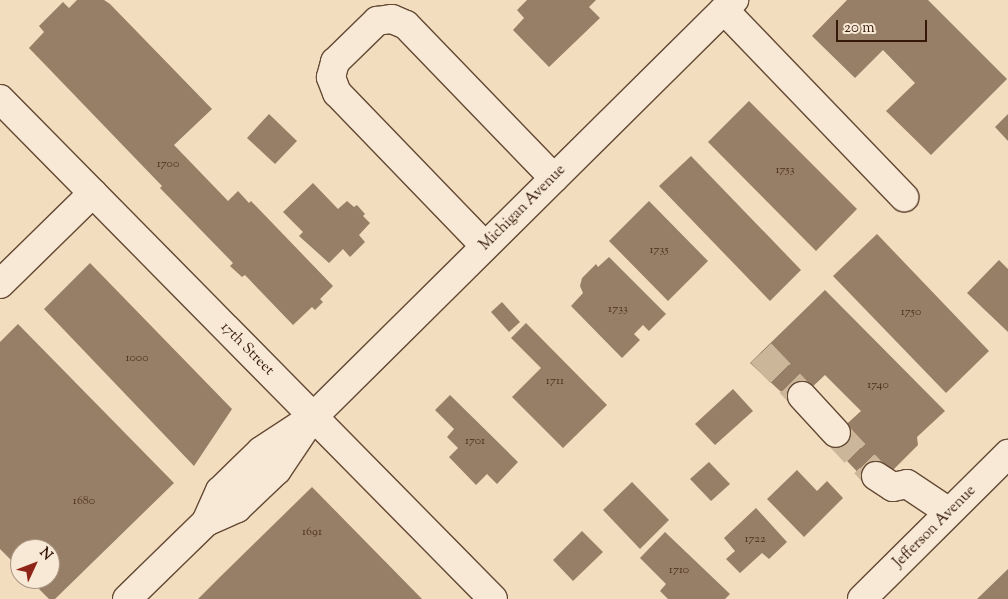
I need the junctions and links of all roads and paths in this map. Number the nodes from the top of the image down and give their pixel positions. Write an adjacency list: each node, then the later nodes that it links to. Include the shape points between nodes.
1 (729, 5): 3 (street, Michigan Avenue); 5 (street)
2 (0, 99): 4 (street, 17th Street)
3 (554, 178): 6 (street, Michigan Avenue); 6 (street, via 406,25 392,19 377,21 336,62 331,77 337,93)
4 (93, 193): 7 (street); 9 (street, 17th Street)
5 (904, 197)
6 (485, 246): 9 (street, Michigan Avenue)
7 (0, 284)
8 (802, 396): 10 (street)
9 (313, 417): 14 (street, Michigan Avenue, via 277,470 236,508 206,522); 15 (street, 17th Street)
10 (836, 433)
11 (1008, 454): 13 (street, Jefferson Avenue)
12 (876, 476): 13 (street, via 893,487 907,484)
13 (949, 512): 16 (street, Jefferson Avenue)
14 (127, 599)
15 (493, 599)
16 (862, 599)

